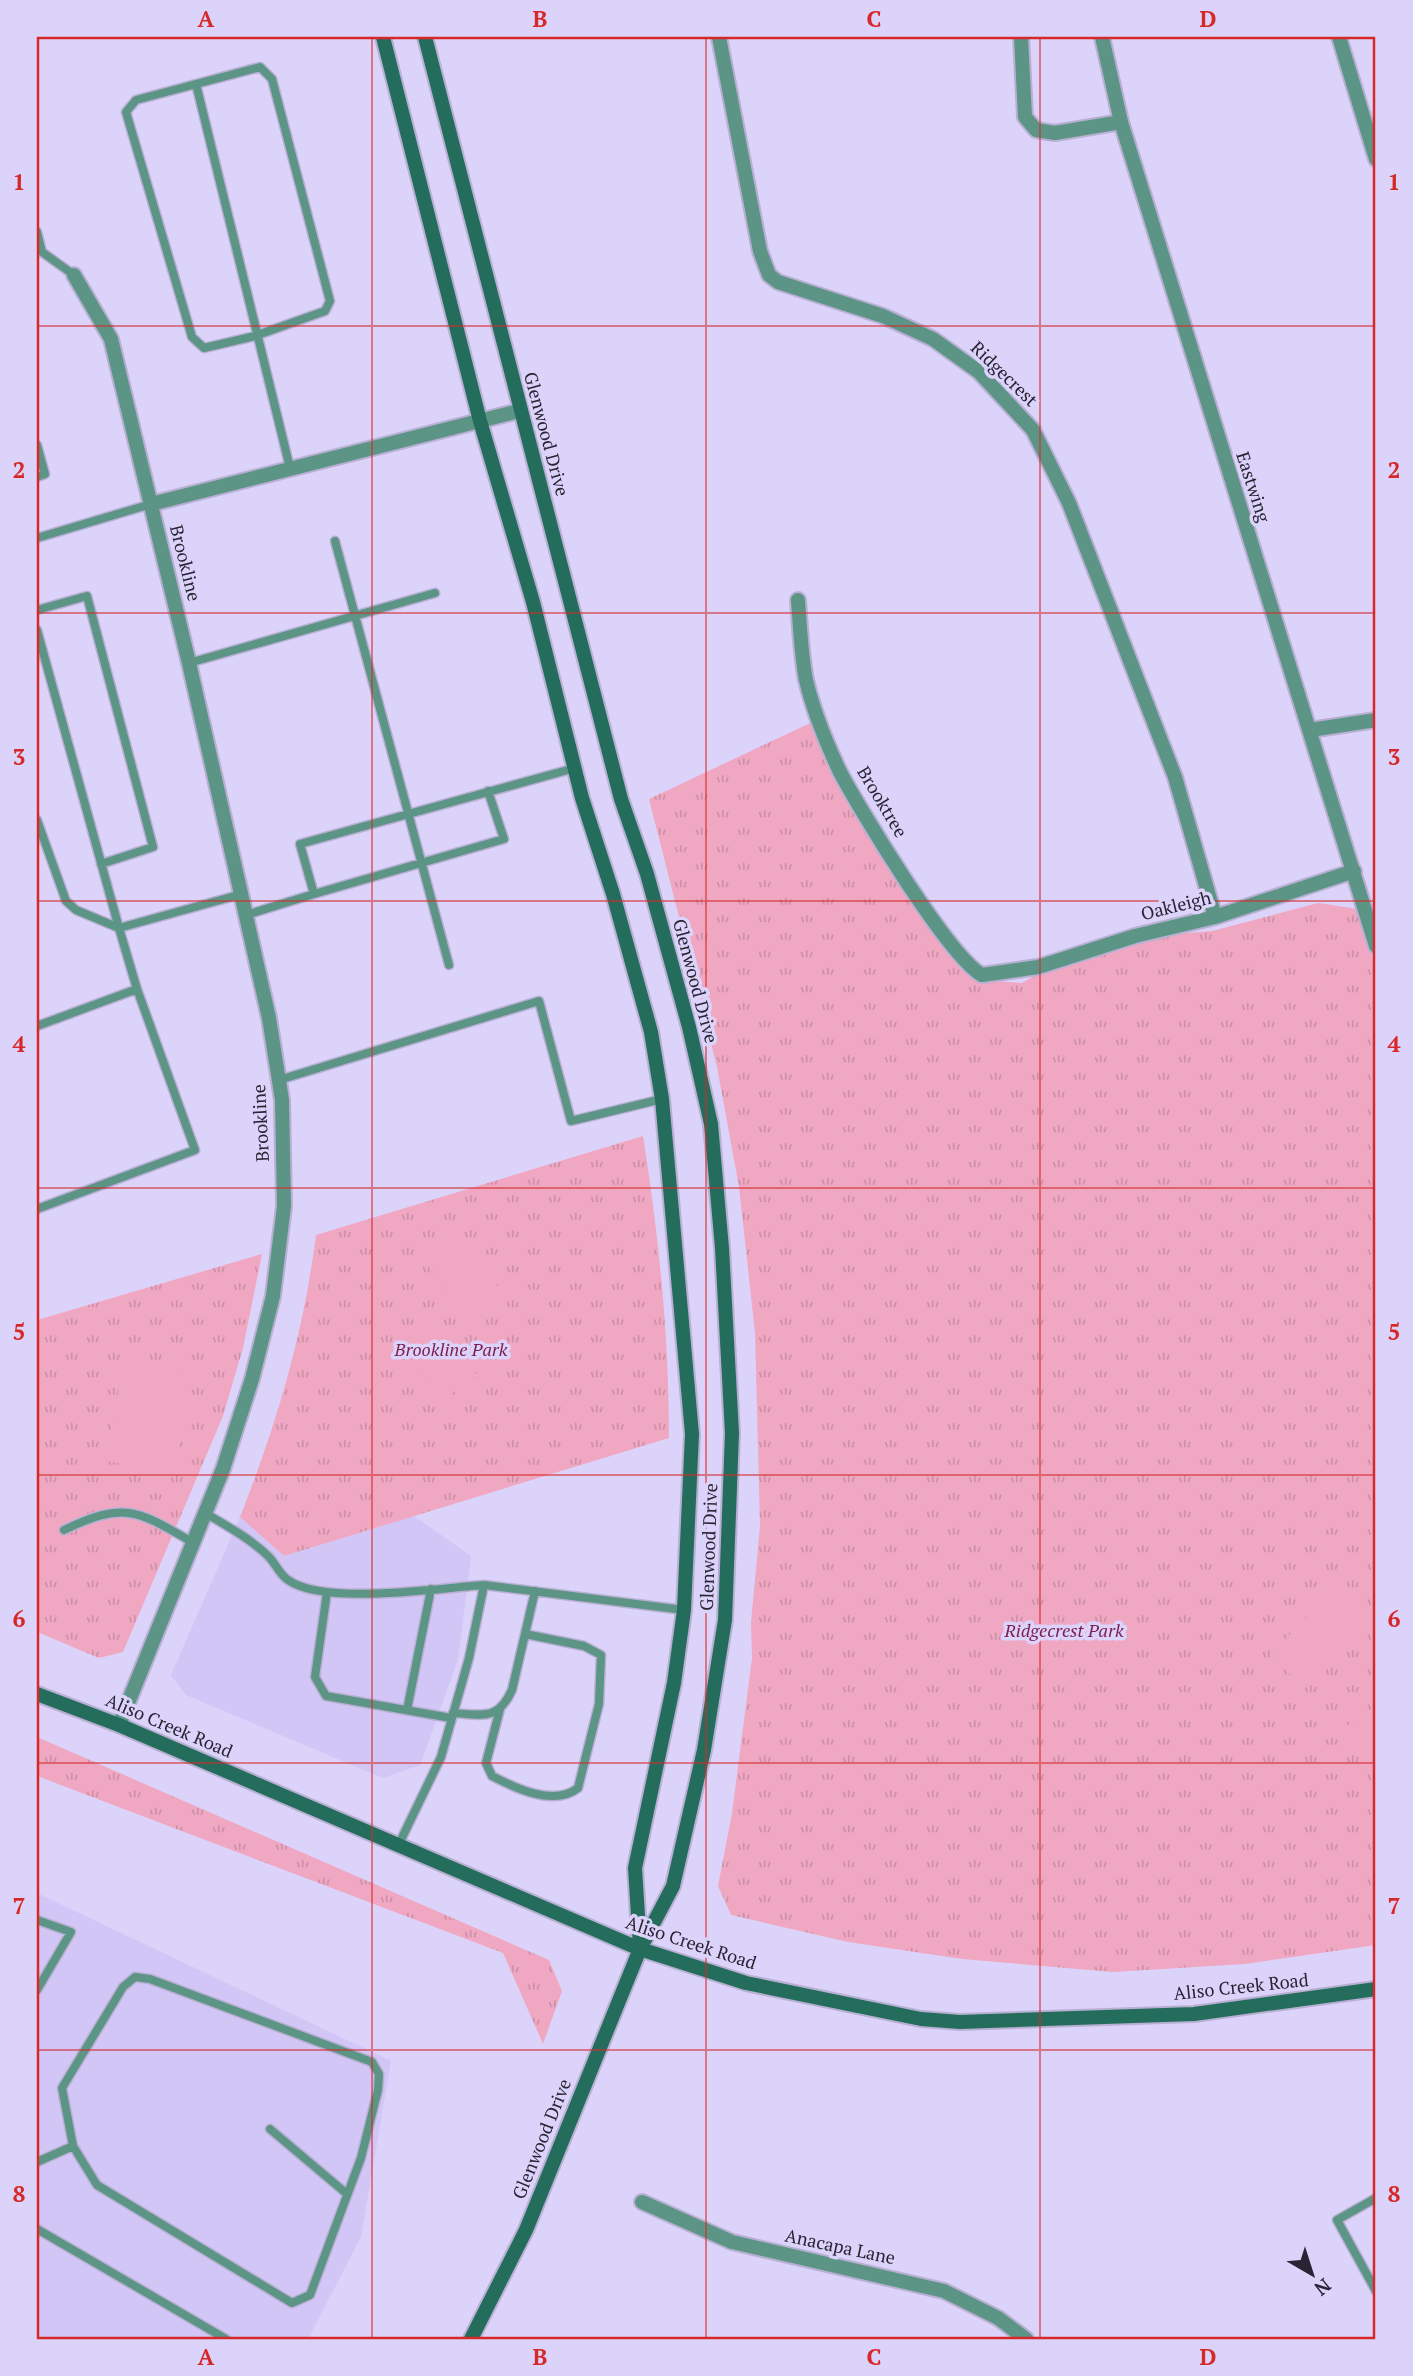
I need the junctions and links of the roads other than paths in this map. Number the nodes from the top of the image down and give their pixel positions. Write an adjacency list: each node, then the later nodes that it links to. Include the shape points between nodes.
1 (383, 37): 15 (main road, Glenwood Drive)
2 (425, 37): 14 (main road, Glenwood Drive)
3 (719, 37): 40 (street, Ridgecrest, via 760,251 769,275 787,286 883,316 933,339 979,372 1011,403 1047,456 1175,777)
4 (1021, 37): 8 (street, via 1025,117 1036,130 1055,133)
5 (1102, 37): 8 (street, Eastwing)
6 (1339, 37): 9 (street)
7 (196, 84): 13 (lane); 13 (lane, via 136,100 126,112 192,337 204,348); 13 (lane, via 260,67 272,79 330,302 325,311)
8 (1121, 122): 29 (street, Eastwing)
9 (1374, 140): 10 (street)
10 (1376, 159)
11 (37, 232): 12 (lane, via 43,252)
12 (74, 275): 19 (street, Brookline, via 111,339)
13 (256, 337): 17 (lane)
14 (519, 411): 15 (street, Brookline); 66 (main road, Glenwood Drive, via 621,799 689,1027 710,1124 722,1248 732,1433 726,1620 674,1886)
15 (480, 421): 17 (street, Brookline); 30 (main road, Glenwood Drive)
16 (37, 445): 18 (lane, via 45,474)
17 (290, 468): 19 (street, Brookline)
18 (37, 477)
19 (151, 504): 20 (lane); 27 (street, Brookline)
20 (37, 538)
21 (335, 541): 25 (lane)
22 (435, 593): 25 (lane)
23 (798, 600): 44 (street, Brooktree, via 806,680 841,772 908,882 966,964 982,975)
24 (37, 610): 35 (lane, via 87,596 153,847)
25 (356, 615): 27 (lane); 32 (lane)
26 (37, 630): 35 (lane)
27 (190, 663): 37 (street, Brookline)
28 (1376, 720): 29 (street)
29 (1310, 730): 36 (street, Eastwing)
30 (575, 768): 31 (lane); 48 (main road, Glenwood Drive, via 651,1032)
31 (488, 791): 32 (lane); 34 (lane, via 503,839)
32 (409, 812): 34 (lane); 38 (lane, via 300,844)
33 (37, 820): 41 (lane, via 66,901)
34 (422, 863): 38 (lane); 43 (lane)
35 (101, 864): 41 (lane)
36 (1354, 871): 40 (street, Oakleigh); 42 (street, Eastwing)
37 (242, 894): 39 (street, Brookline); 41 (lane)
38 (314, 894): 39 (lane)
39 (246, 915): 47 (street, Brookline)
40 (1214, 917): 44 (street, Oakleigh)
41 (119, 928): 45 (lane)
42 (1376, 946)
43 (449, 965)
44 (1006, 973)
45 (137, 989): 46 (lane); 49 (lane, via 195,1150)
46 (37, 1026)
47 (279, 1080): 48 (lane, via 539,1001 571,1121); 50 (street, Brookline, via 284,1206 273,1296 252,1379)
48 (662, 1099): 57 (main road, Glenwood Drive, via 692,1434)
49 (37, 1209)
50 (205, 1513): 52 (street, Brookline); 56 (lane, via 255,1544 286,1579)
51 (64, 1530): 52 (lane, via 92,1517 128,1511)
52 (192, 1542): 63 (street, Brookline)
53 (484, 1585): 54 (lane); 55 (lane); 62 (lane)
54 (431, 1589): 56 (lane); 61 (lane)
55 (535, 1591): 57 (lane); 58 (lane)
56 (327, 1592): 61 (lane, via 315,1677 318,1686 326,1696)
57 (684, 1610): 66 (main road, Glenwood Drive, via 674,1683 635,1868)
58 (525, 1634): 60 (lane, via 512,1690); 60 (lane, via 584,1646 601,1656 599,1704 578,1788 562,1796 543,1795 492,1776 486,1763)
59 (37, 1694): 63 (main road, Aliso Creek Road)
60 (500, 1709): 62 (lane, via 490,1715)
61 (407, 1710): 62 (lane)
62 (452, 1716): 64 (lane, via 440,1757)
63 (119, 1725): 64 (main road, Aliso Creek Road)
64 (398, 1846): 66 (main road, Aliso Creek Road)
65 (37, 1920): 67 (lane, via 71,1932)
66 (640, 1949): 68 (main road, Aliso Creek Road, via 746,1983 921,2019 960,2022 1194,2014); 78 (main road, Glenwood Drive, via 526,2230)
67 (37, 1990)
68 (1375, 1992)
69 (270, 2129): 72 (lane)
70 (73, 2146): 71 (lane); 72 (lane, via 97,2185 292,2303 310,2295); 72 (lane, via 62,2088 123,1987 135,1977 150,1979 372,2062 379,2074 378,2090)
71 (37, 2162)
72 (348, 2194)
73 (1376, 2197): 76 (lane, via 1338,2220)
74 (642, 2202): 79 (street, Anacapa Lane, via 732,2242 944,2291 998,2318)
75 (37, 2229): 77 (lane)
76 (1376, 2291)
77 (226, 2339)
78 (471, 2339)
79 (1026, 2339)

